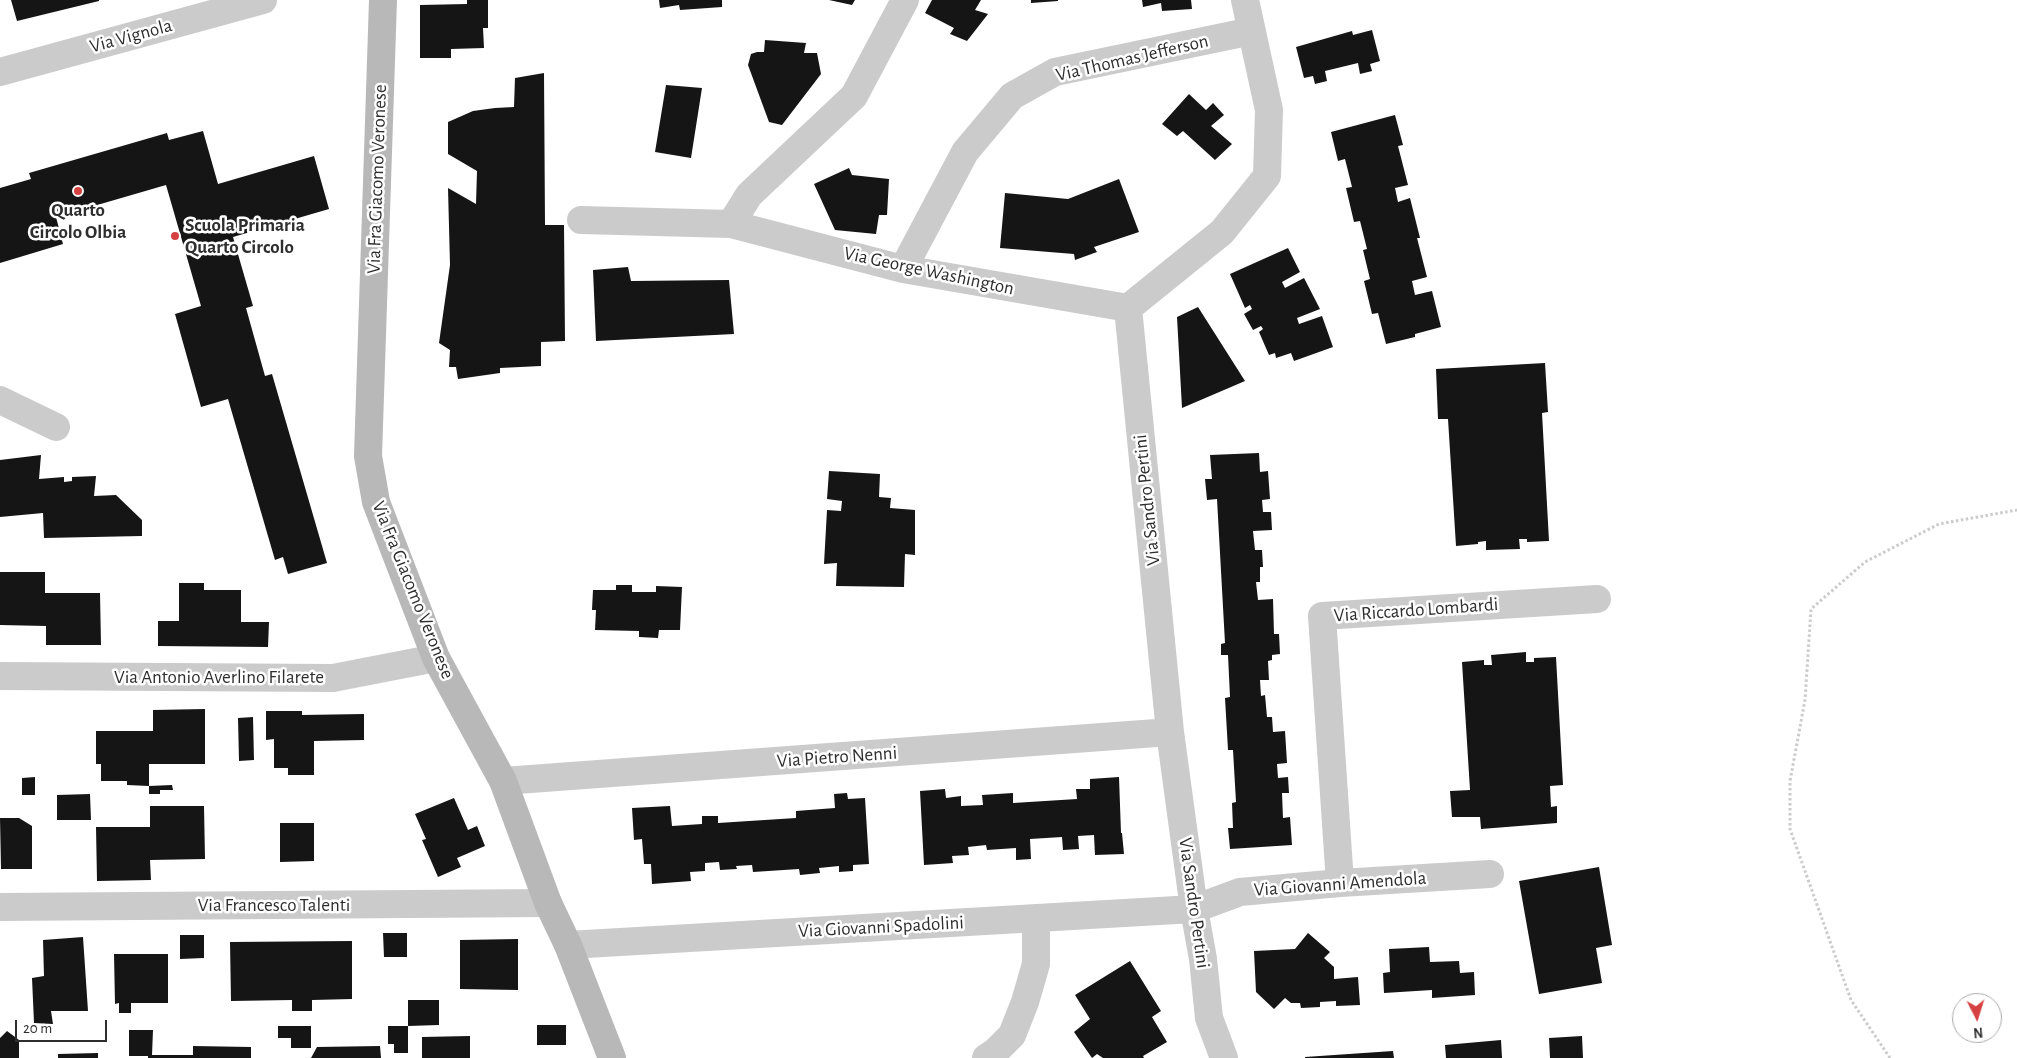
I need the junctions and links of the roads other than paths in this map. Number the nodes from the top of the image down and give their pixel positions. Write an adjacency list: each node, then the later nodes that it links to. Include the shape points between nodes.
1 (263, 0): 6 (street, Via Vignola)
2 (383, 0): 14 (street, Via Fra Giacomo Veronese, via 368,456 376,502)
3 (905, 0): 8 (street, via 854,96 749,195)
4 (1245, 0): 5 (street)
5 (1252, 31): 9 (street, Via Thomas Jefferson, via 1056,72 1012,96 965,152); 10 (street, via 1270,110 1266,176 1222,232)
6 (0, 72)
7 (581, 220): 8 (street, Via George Washington)
8 (731, 224): 9 (street, Via George Washington)
9 (903, 269): 10 (street, Via George Washington)
10 (1128, 308): 16 (street, Via Sandro Pertini)
11 (0, 400): 12 (street)
12 (56, 427)
13 (1597, 599): 19 (street, Via Riccardo Lombardi, via 1322,616)
14 (436, 658): 15 (street, Via Antonio Averlino Filarete, via 333,678); 17 (street, Via Fra Giacomo Veronese)
15 (0, 676)
16 (1170, 732): 17 (street, Via Pietro Nenni); 22 (street, Via Sandro Pertini)
17 (503, 782): 20 (street, Via Fra Giacomo Veronese)
18 (1490, 874): 19 (street, Via Giovanni Amendola)
19 (1340, 883): 22 (street, Via Giovanni Amendola, via 1240,892)
20 (548, 904): 21 (street, Via Francesco Talenti); 24 (street, Via Fra Giacomo Veronese)
21 (0, 907)
22 (1194, 909): 23 (street, Via Giovanni Spadolini); 27 (street, Via Sandro Pertini, via 1209,1018)
23 (1036, 918): 24 (street, Via Giovanni Spadolini); 26 (street, via 1036,964 1025,1002 1012,1036)
24 (568, 945): 25 (street, Via Fra Giacomo Veronese)
25 (612, 1058)
26 (986, 1058)
27 (1224, 1058)

